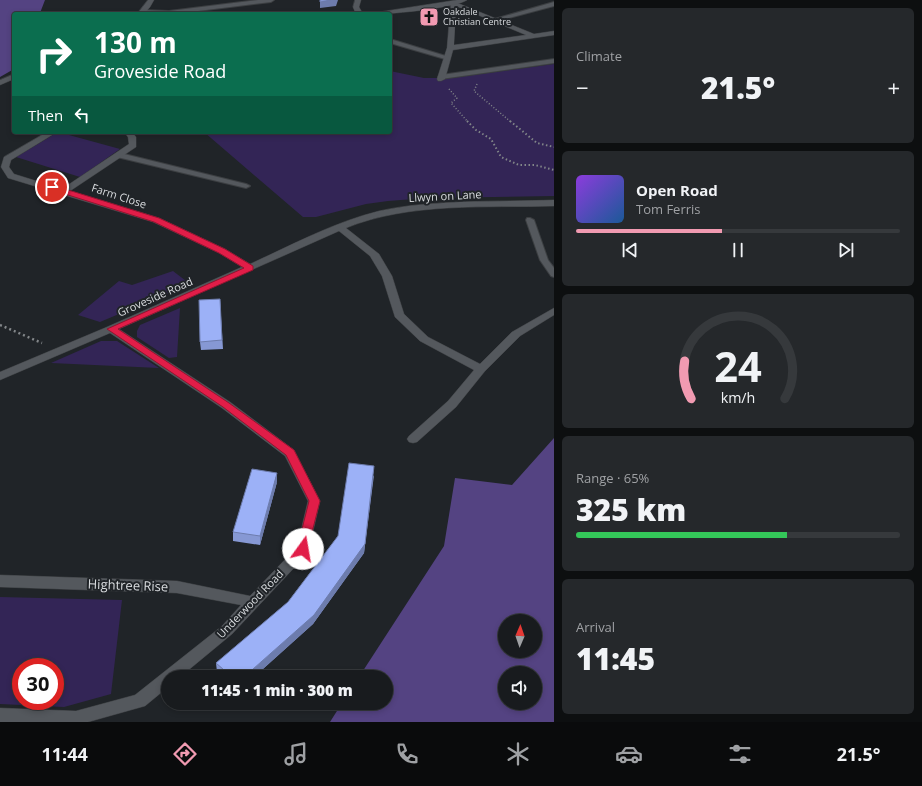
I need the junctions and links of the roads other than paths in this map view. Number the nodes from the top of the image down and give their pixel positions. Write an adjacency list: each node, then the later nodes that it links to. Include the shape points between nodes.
1 (151, 0): 9 (street)
2 (263, 0): 3 (lane); 10 (lane)
3 (271, 0)
4 (358, 0): 11 (street)
5 (464, 0): 7 (street)
6 (547, 0): 13 (lane)
7 (453, 3): 12 (street); 14 (street); 18 (street)
8 (554, 4): 13 (lane)
9 (143, 12)
10 (176, 12)
11 (357, 12)
12 (392, 12)
13 (522, 12): 14 (lane)
14 (494, 20): 16 (street)
15 (554, 33): 16 (street)
16 (534, 36): 18 (street)
17 (392, 42): 19 (lane)
18 (450, 48): 19 (street)
19 (447, 58): 22 (street)
20 (554, 61): 22 (lane)
21 (12, 77): 23 (street)
22 (441, 78)
23 (0, 83)
24 (50, 134): 28 (street, Farm Close, via 7,159 4,167 11,176)
25 (129, 134): 26 (street, Farm Close, via 133,145)
26 (120, 155): 27 (lane); 28 (street, Farm Close)
27 (246, 186)
28 (65, 191): 32 (street, Farm Close, via 156,220 222,251)
29 (554, 203): 31 (street, Llwyn on Lane, via 392,211)
30 (530, 220): 33 (lane, via 544,260)
31 (340, 226): 32 (street, Groveside Road); 36 (street, via 374,254 387,276 399,315 424,340)
32 (250, 268): 35 (street, Groveside Road)
33 (554, 274)
34 (554, 311): 36 (street, via 516,334)
35 (111, 329): 37 (street, Groveside Road); 40 (street, Underwood Road, via 226,405 290,453 314,501 303,549)
36 (481, 369): 38 (street, via 452,404)
37 (0, 376)
38 (413, 439)
39 (0, 581): 40 (street, Hightree Rise, via 177,587)
40 (254, 602): 41 (street, Underwood Road, via 227,630)
41 (177, 670)
42 (161, 683): 43 (street, Underwood Road, via 139,701 76,718)
43 (0, 715)

